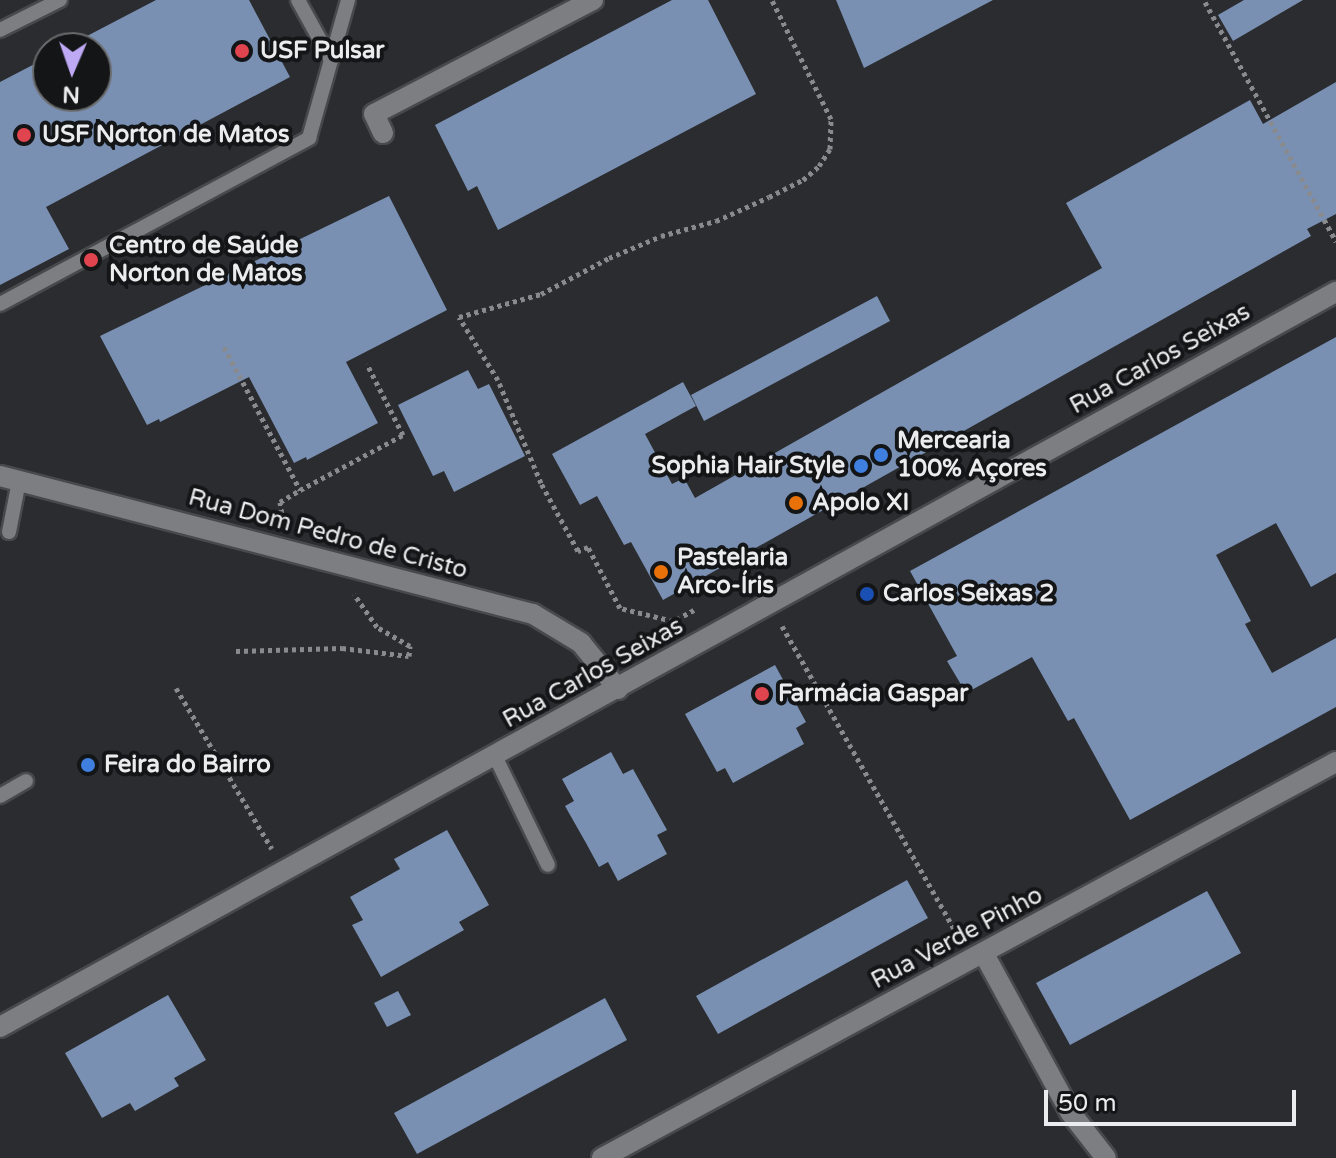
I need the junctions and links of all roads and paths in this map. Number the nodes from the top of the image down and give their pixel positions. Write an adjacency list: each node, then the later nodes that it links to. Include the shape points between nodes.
1 (60, 0): 7 (lane)
2 (298, 0): 8 (lane)
3 (348, 0): 8 (lane)
4 (593, 0): 9 (street, via 374,114)
5 (772, 0): 20 (path, via 831,119 830,149 819,166 803,180 716,221 661,236 541,294 459,317 498,380 541,483 578,551 588,547 620,608 673,621)
6 (1205, 2): 10 (path)
7 (0, 30)
8 (331, 60): 12 (lane, via 309,138)
9 (383, 133)
10 (1336, 241)
11 (1336, 292): 24 (street, Rua Carlos Seixas)
12 (0, 304)
13 (224, 347): 16 (path)
14 (367, 364): 16 (path, via 403,435)
15 (10, 478): 17 (lane); 18 (street, Rua Dom Pedro de Cristo)
16 (300, 490): 18 (path, via 280,502)
17 (9, 532)
18 (288, 550): 24 (street, Rua Dom Pedro de Cristo, via 533,614 581,643)
19 (354, 597): 21 (path, via 377,627 410,646 409,656 342,648)
20 (694, 610)
21 (236, 651)
22 (797, 651): 31 (path)
23 (176, 688): 29 (path)
24 (618, 689): 25 (street, Rua Carlos Seixas)
25 (495, 756): 30 (lane); 32 (street, Rua Carlos Seixas)
26 (1336, 762): 31 (street, Rua Verde Pinho)
27 (26, 781): 28 (lane)
28 (0, 796)
29 (266, 839)
30 (548, 865)
31 (978, 957): 33 (street, Rua Verde Pinho); 34 (street, via 1070,1112)
32 (0, 1027)
33 (602, 1158)
34 (1106, 1158)

